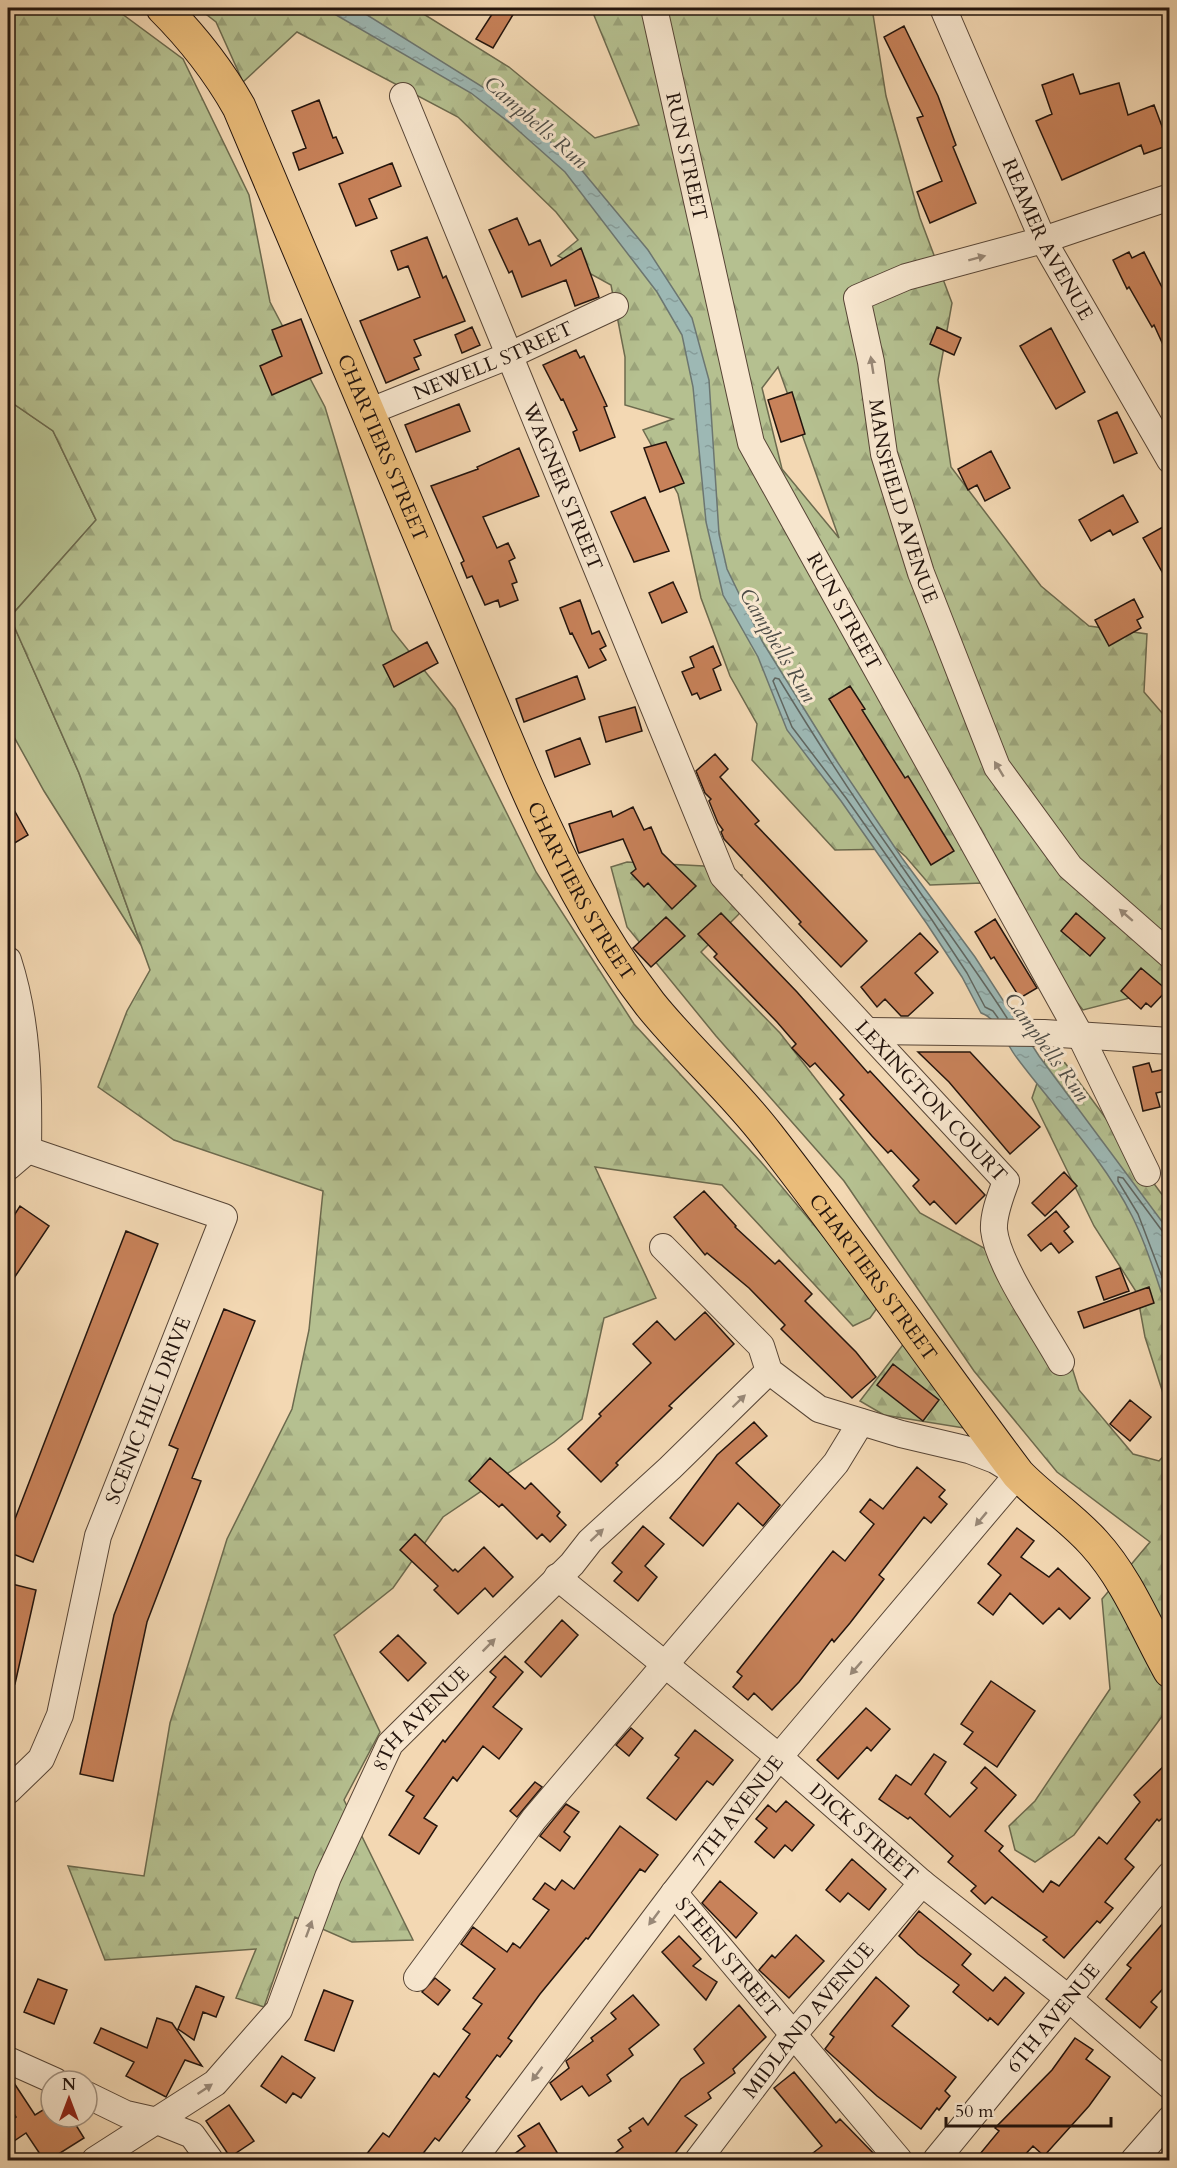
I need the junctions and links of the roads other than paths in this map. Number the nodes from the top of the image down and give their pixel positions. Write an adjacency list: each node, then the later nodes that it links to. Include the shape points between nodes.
1 (163, 8): 9 (main road, CHARTIERS STREET, via 218,71 239,107)
2 (654, 8): 15 (street, RUN STREET, via 751,443)
3 (943, 8): 6 (street, REAMER AVENUE)
4 (403, 96): 8 (street, WAGNER STREET)
5 (1170, 197): 6 (street, MANSFIELD AVENUE)
6 (1043, 240): 10 (street, REAMER AVENUE); 12 (street, MANSFIELD AVENUE, one-way to 6, via 1070,867 997,767 921,573 884,454 857,298 906,277)
7 (615, 306): 8 (street, NEWELL STREET)
8 (508, 356): 9 (street, NEWELL STREET); 11 (street, WAGNER STREET)
9 (368, 412): 24 (main road, CHARTIERS STREET, via 543,825 591,918 652,1006 773,1142)
10 (1170, 460)
11 (723, 876): 14 (street, LEXINGTON COURT)
12 (1170, 955)
13 (8, 960): 17 (street, via 16,985 29,1074)
14 (869, 1031): 15 (street); 21 (street, LEXINGTON COURT, via 1006,1181 994,1229 1003,1259)
15 (1080, 1035): 16 (street); 19 (street, RUN STREET)
16 (1170, 1041)
17 (28, 1150): 18 (street); 29 (street, SCENIC HILL DRIVE, via 224,1217 98,1536 60,1715 41,1759)
18 (8, 1167)
19 (1147, 1173)
20 (663, 1247): 22 (street, via 761,1346)
21 (1061, 1362)
22 (769, 1371): 23 (street, via 819,1409); 25 (street, 8TH AVENUE, one-way to 22, via 590,1541)
23 (861, 1422): 24 (street, via 969,1450); 26 (street, via 836,1462)
24 (1018, 1474): 27 (main road, CHARTIERS STREET, via 1094,1542 1114,1567); 28 (street, 7TH AVENUE, one-way to 28)
25 (557, 1578): 26 (street, DICK STREET); 41 (street, 8TH AVENUE, one-way to 25, via 215,2083 279,2010 328,1877 390,1744)
26 (664, 1664): 28 (street, DICK STREET); 33 (street, via 534,1819)
27 (1170, 1671)
28 (779, 1757): 31 (street, DICK STREET); 32 (street, 7TH AVENUE)
29 (8, 1791)
30 (1170, 1875): 34 (street, 6TH AVENUE)
31 (922, 1883): 34 (street, DICK STREET); 35 (street, MIDLAND AVENUE)
32 (674, 1893): 35 (street, STEEN STREET); 44 (street, 7TH AVENUE, one-way to 44)
33 (417, 1978)
34 (1068, 1998): 38 (street, DICK STREET); 47 (street, 6TH AVENUE)
35 (793, 2035): 45 (street, MIDLAND AVENUE); 46 (street, STEEN STREET)
36 (8, 2060): 37 (street)
37 (39, 2074)
38 (1170, 2086)
39 (99, 2101): 41 (street, via 126,2114)
40 (1170, 2119): 48 (street)
41 (157, 2121): 42 (street, 8TH AVENUE); 43 (street, via 192,2135)
42 (94, 2160)
43 (210, 2160)
44 (473, 2160)
45 (698, 2160)
46 (899, 2160)
47 (936, 2160)
48 (1134, 2160)

